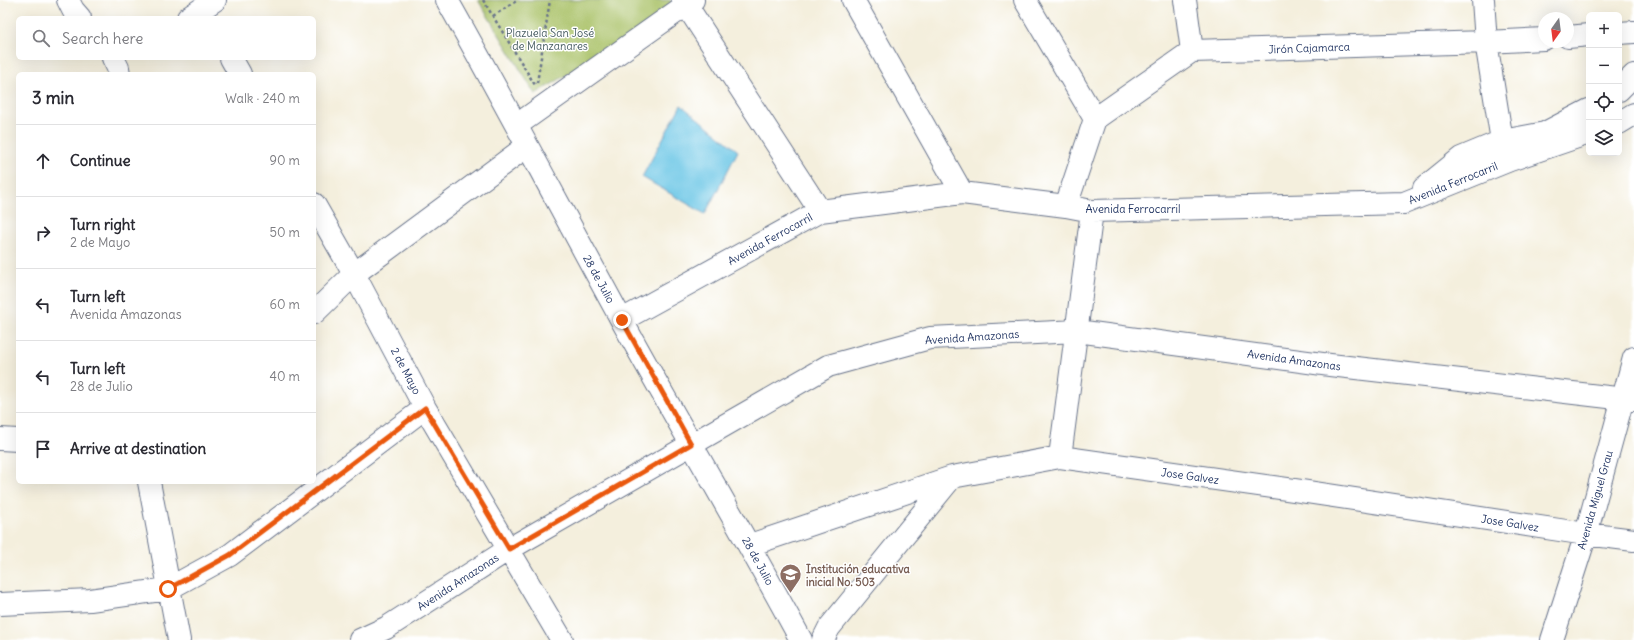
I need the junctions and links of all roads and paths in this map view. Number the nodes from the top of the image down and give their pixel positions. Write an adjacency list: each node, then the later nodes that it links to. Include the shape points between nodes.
1 (68, 0): 11 (street)
2 (447, 0): 30 (street, 28 de Julio)
3 (483, 0): 12 (path)
4 (518, 0): 12 (path)
5 (550, 0): 25 (path)
6 (853, 0): 34 (street)
7 (1025, 0): 28 (street)
8 (1185, 0): 19 (street)
9 (1483, 0): 18 (street)
10 (687, 2): 30 (street); 38 (street)
11 (78, 16)
12 (493, 16): 25 (path)
13 (1634, 32): 14 (street)
14 (1622, 33)
15 (1586, 35): 16 (street)
16 (1574, 36)
17 (1538, 38): 18 (street, Jirón Cajamarca)
18 (1486, 42): 19 (street, Jirón Cajamarca); 32 (street)
19 (1192, 51): 28 (street)
20 (232, 60): 21 (street)
21 (239, 72)
22 (1634, 74): 24 (street)
23 (543, 84): 25 (path)
24 (1622, 87)
25 (537, 88)
26 (1586, 112): 32 (street, via 1545,133)
27 (1634, 114): 29 (street)
28 (1095, 119): 36 (street)
29 (1622, 121)
30 (517, 125): 33 (street, 28 de Julio)
31 (1586, 134): 35 (street, Avenida Ferrocarril, via 1510,160)
32 (1502, 141): 35 (street, via 1461,158)
33 (527, 146): 40 (street); 42 (street, 28 de Julio)
34 (962, 193): 36 (street, Avenida Ferrocarril); 38 (street, Avenida Ferrocarril)
35 (1404, 203): 39 (street, Avenida Ferrocarril)
36 (1066, 206): 39 (street, Avenida Ferrocarril)
37 (316, 208): 40 (street, 2 de Mayo)
38 (820, 211): 42 (street, Avenida Ferrocarril)
39 (1092, 211): 43 (street)
40 (354, 274): 41 (street); 46 (street, 2 de Mayo)
41 (316, 311)
42 (622, 320): 49 (street, 28 de Julio)
43 (1077, 331): 45 (street, Avenida Amazonas, via 1330,365); 49 (street, Avenida Amazonas, via 930,338 828,366); 50 (street)
44 (1634, 358): 45 (street, Avenida Miguel Grau)
45 (1629, 399): 53 (street, Avenida Miguel Grau)
46 (425, 408): 56 (street, 2 de Mayo); 57 (street, via 230,555)
47 (0, 439): 48 (street)
48 (16, 440)
49 (691, 444): 55 (street, 28 de Julio); 56 (street, Avenida Amazonas)
50 (1060, 457): 51 (street, Jose Galvez); 53 (street, Jose Galvez)
51 (952, 477): 55 (street, Jose Galvez); 64 (street, via 829,628)
52 (149, 484): 57 (street)
53 (1586, 534): 54 (street, Jose Galvez); 65 (street, Avenida Miguel Grau)
54 (1634, 540)
55 (750, 545): 63 (street, 28 de Julio)
56 (509, 549): 59 (street, Avenida Amazonas); 62 (street, 2 de Mayo)
57 (168, 589): 58 (street, via 90,600); 60 (street)
58 (0, 604)
59 (388, 634): 61 (street, Avenida Amazonas)
60 (179, 640)
61 (360, 640)
62 (562, 640)
63 (801, 640)
64 (823, 640)
65 (1552, 640)

